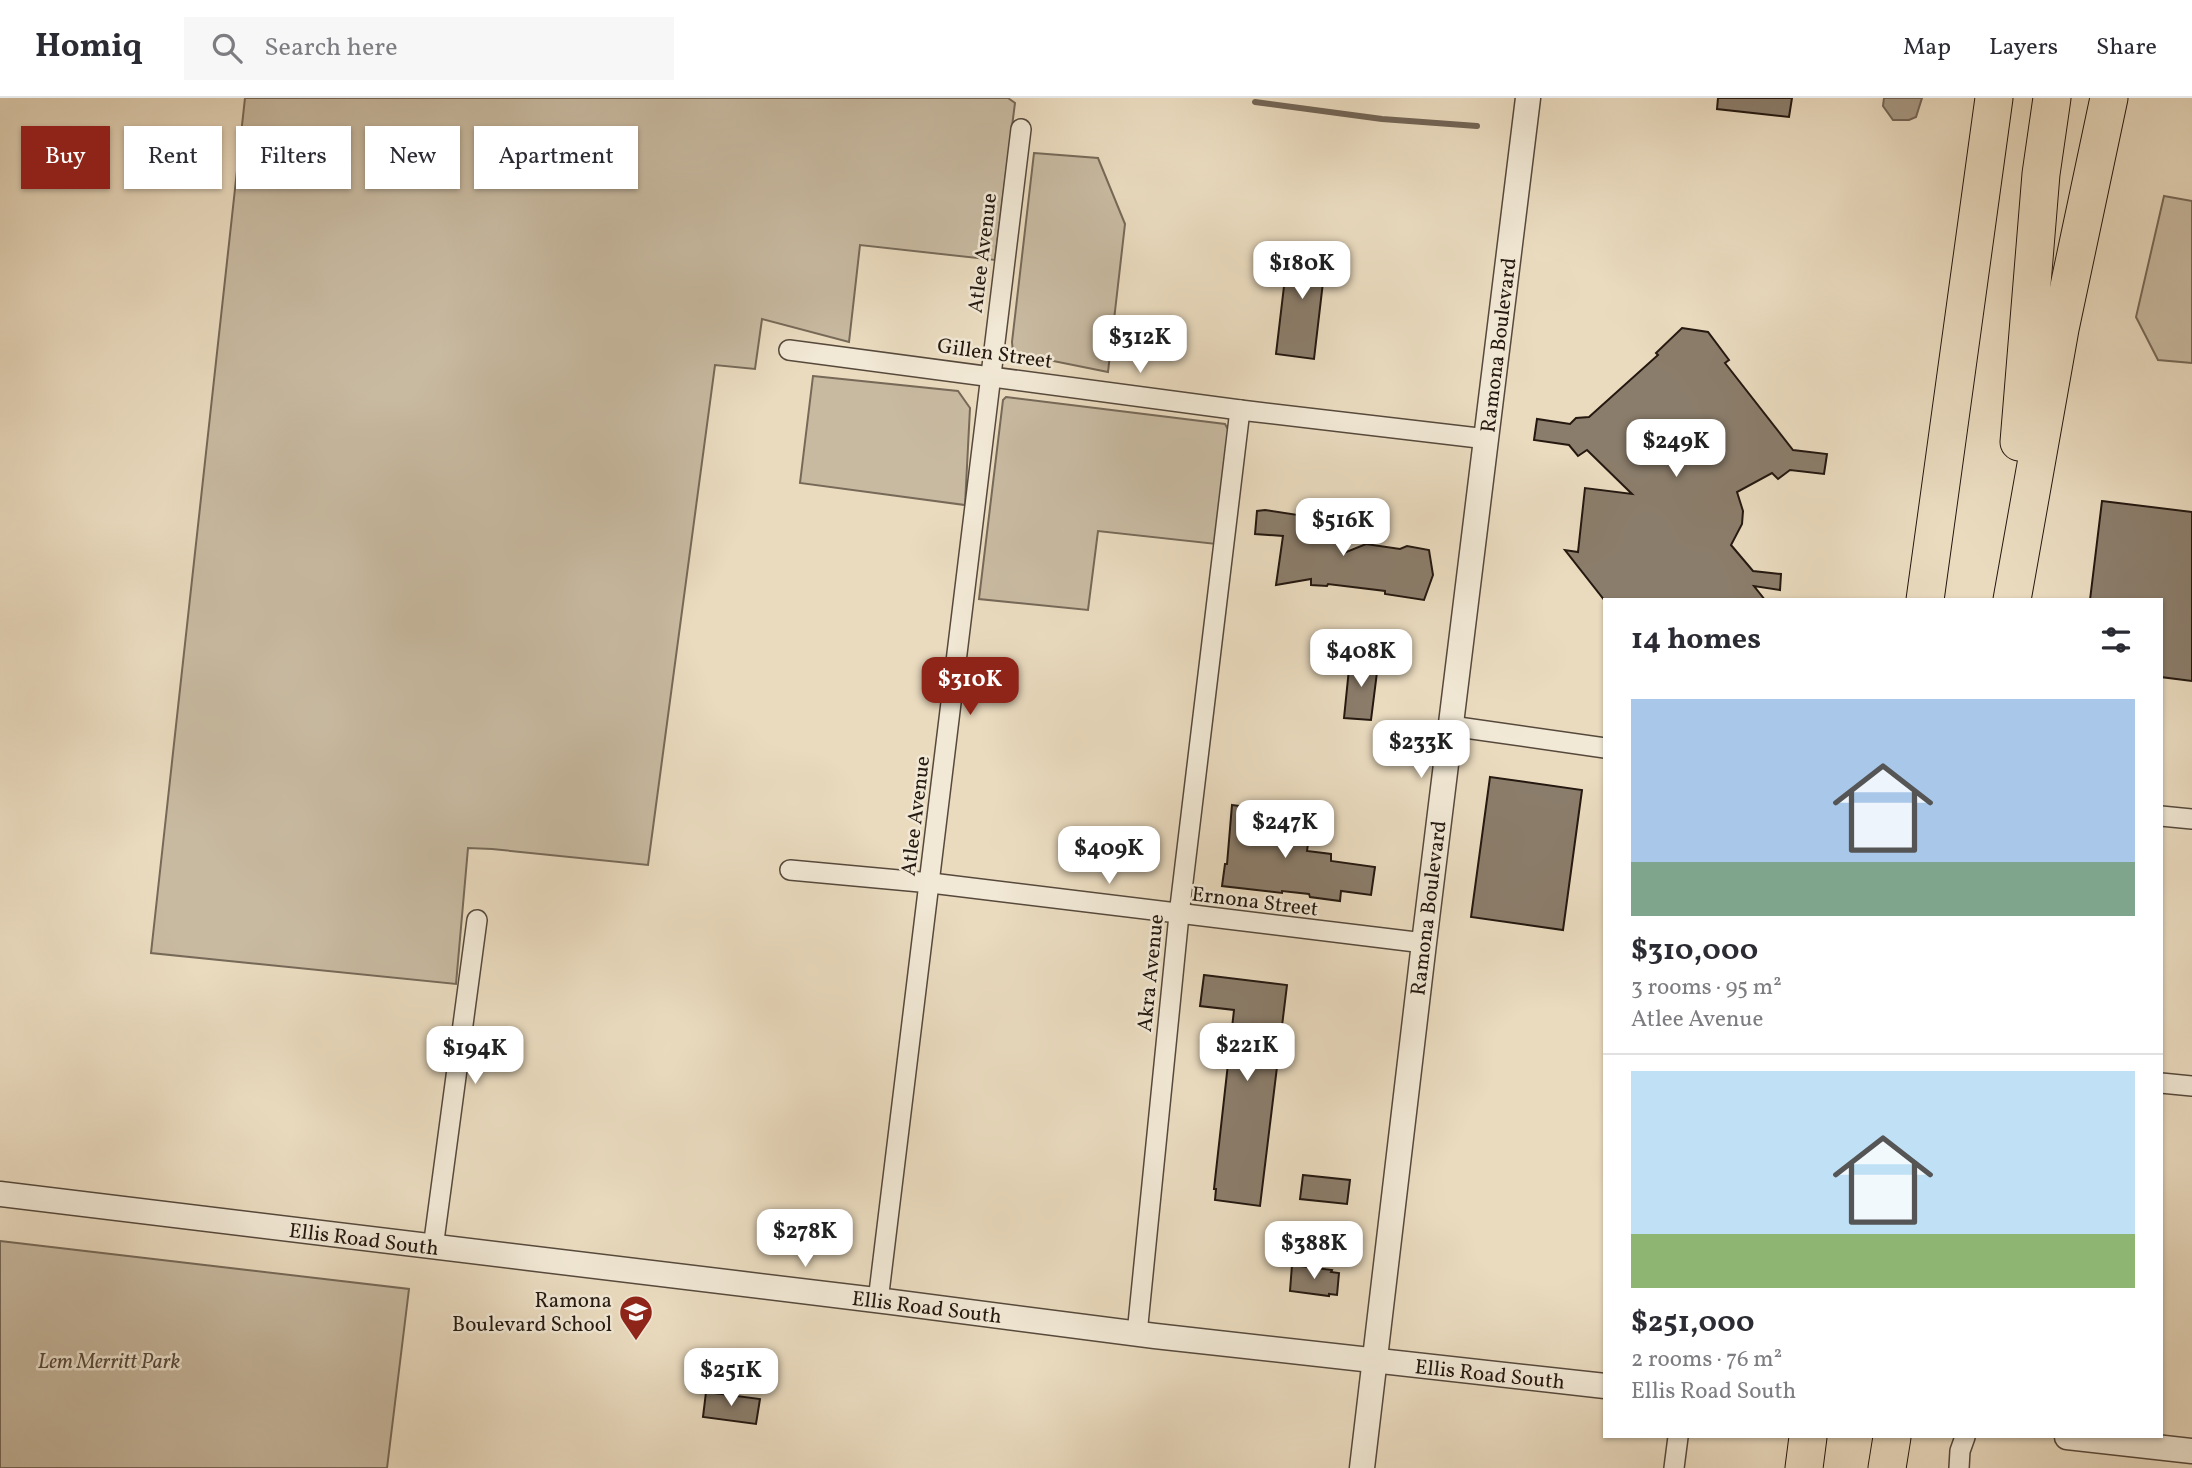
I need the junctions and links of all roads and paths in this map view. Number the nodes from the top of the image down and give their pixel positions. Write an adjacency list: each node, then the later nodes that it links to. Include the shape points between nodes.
1 (1528, 98): 9 (street, Ramona Boulevard)
2 (1994, 98): 10 (highway)
3 (2052, 98): 11 (highway, via 2041,174)
4 (2109, 98): 12 (highway, via 2060,329)
5 (1021, 129): 7 (street, Atlee Avenue)
6 (789, 350): 7 (street, Gillen Street)
7 (990, 375): 8 (street, Gillen Street); 18 (street, Atlee Avenue)
8 (1240, 410): 9 (street, Gillen Street); 19 (street, Akra Avenue)
9 (1487, 439): 13 (street, Ramona Boulevard)
10 (1925, 598)
11 (2006, 598)
12 (2012, 598)
13 (1451, 726): 14 (street); 21 (street, Ramona Boulevard)
14 (1603, 748)
15 (2163, 816): 16 (street)
16 (2192, 820)
17 (790, 870): 18 (street, Ernona Street)
18 (931, 883): 19 (street, Ernona Street); 26 (street, Atlee Avenue)
19 (1179, 915): 21 (street, Ernona Street); 27 (street, Akra Avenue)
20 (477, 920): 25 (street)
21 (1424, 943): 28 (street, Ramona Boulevard)
22 (2163, 1083): 23 (street)
23 (2192, 1086)
24 (0, 1194): 25 (street, Ellis Road South)
25 (433, 1248): 26 (street, Ellis Road South)
26 (878, 1301): 27 (street, Ellis Road South)
27 (1137, 1334): 28 (street, Ellis Road South)
28 (1375, 1361): 29 (street, Ellis Road South); 36 (street, Ramona Boulevard)
29 (1603, 1386)
30 (1678, 1438): 37 (street)
31 (1808, 1438): 38 (highway)
32 (1892, 1438): 39 (highway)
33 (1965, 1438): 40 (street)
34 (2076, 1438): 35 (street)
35 (2192, 1451)
36 (1362, 1468)
37 (1674, 1468)
38 (1804, 1468)
39 (1887, 1468)
40 (1959, 1468)

